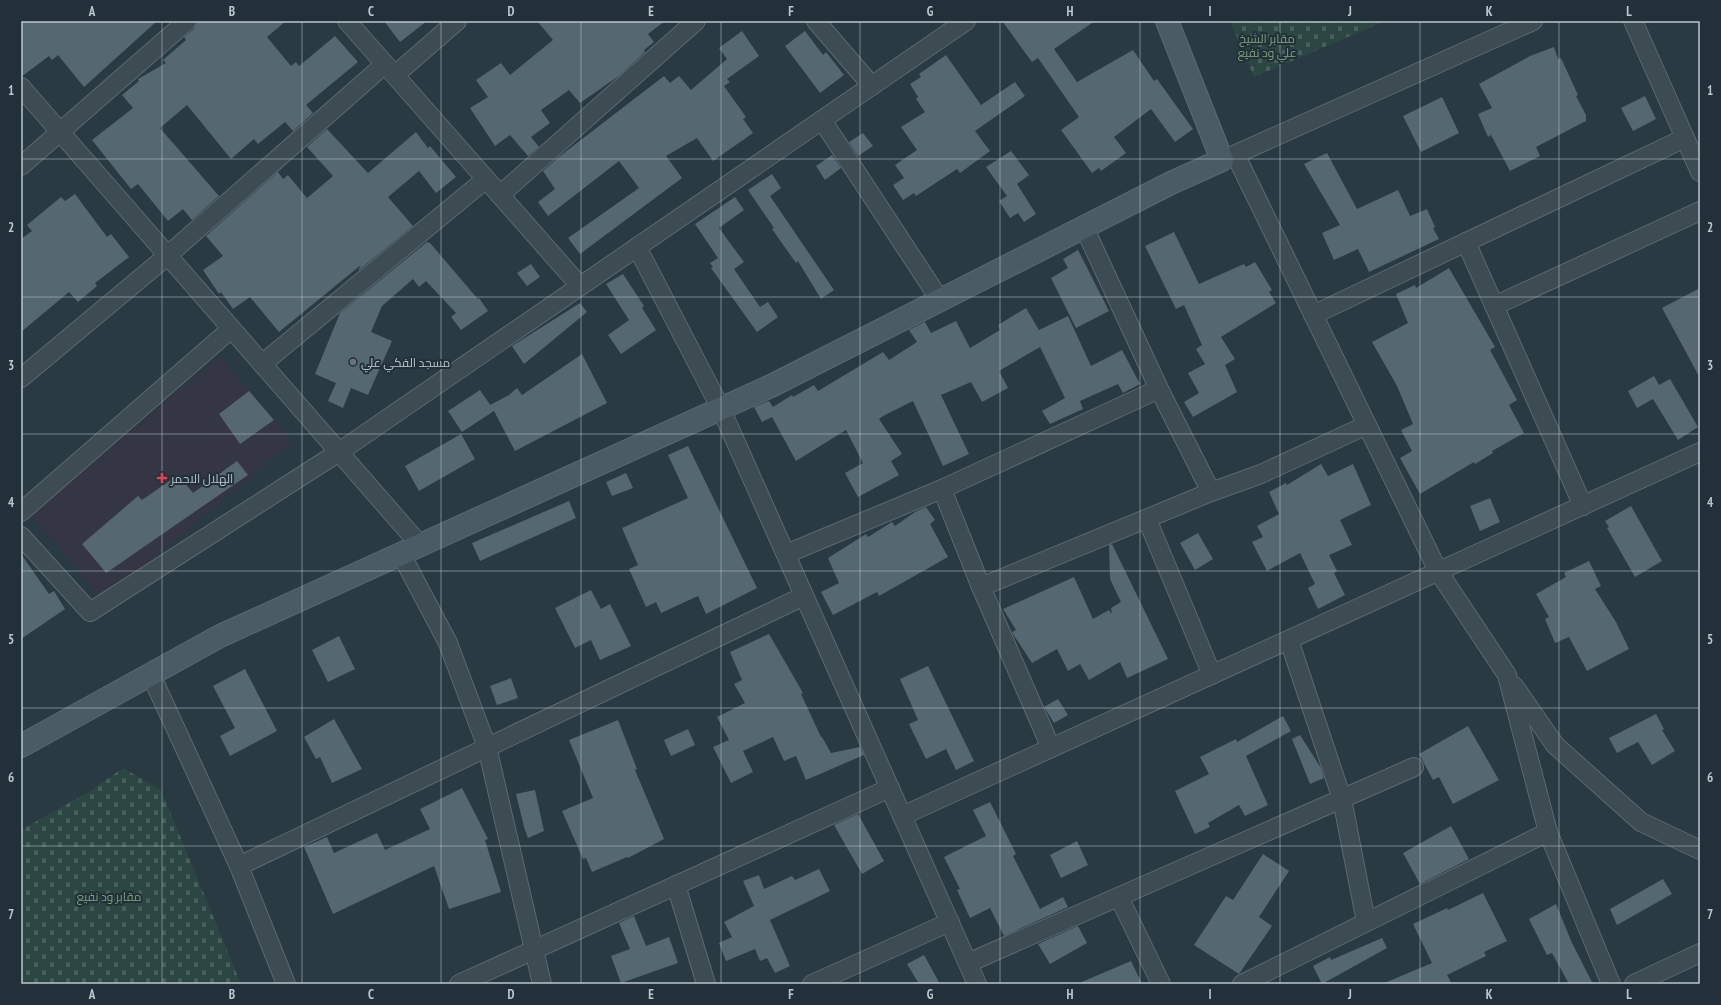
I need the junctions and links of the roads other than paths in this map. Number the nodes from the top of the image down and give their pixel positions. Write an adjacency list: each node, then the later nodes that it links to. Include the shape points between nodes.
1 (187, 21): 14 (street)
2 (347, 21): 10 (street)
3 (457, 21): 10 (street)
4 (696, 21): 20 (street)
5 (816, 21): 11 (street)
6 (966, 21): 11 (street)
7 (1167, 21): 16 (street)
8 (1533, 21): 16 (street)
9 (1633, 21): 15 (street)
10 (390, 69): 19 (street); 25 (street)
11 (872, 86): 13 (street)
12 (21, 87): 14 (street)
13 (822, 120): 24 (street); 27 (street)
14 (61, 132): 17 (street); 25 (street)
15 (1685, 138): 18 (street); 23 (street)
16 (1229, 158): 22 (street, via 1171,183); 29 (street)
17 (21, 166)
18 (1700, 172)
19 (486, 179): 20 (street); 31 (street)
20 (500, 195): 26 (street)
21 (1700, 211): 28 (street)
22 (1084, 227): 27 (street); 33 (street)
23 (1466, 242): 28 (street); 29 (street)
24 (637, 247): 26 (street); 34 (street)
25 (167, 256): 30 (street); 32 (street)
26 (580, 286): 36 (street)
27 (940, 300): 34 (street)
28 (1494, 306): 40 (street)
29 (1313, 314): 35 (street)
30 (231, 329): 31 (street); 41 (street)
31 (262, 364): 36 (street)
32 (21, 378)
33 (1159, 389): 38 (street); 39 (street)
34 (721, 409): 44 (street); 45 (street)
35 (1367, 425): 39 (street, via 1261,474); 46 (street)
36 (339, 452): 43 (street, via 90,612); 44 (street)
37 (1700, 452): 40 (street)
38 (942, 489): 45 (street); 47 (street)
39 (1211, 492): 42 (street)
40 (1583, 506): 46 (street)
41 (21, 512)
42 (1147, 519): 47 (street); 51 (street)
43 (21, 536)
44 (410, 549): 50 (street, via 220,636); 54 (street)
45 (786, 554): 48 (street)
46 (1438, 571): 49 (street); 52 (street)
47 (981, 587): 55 (street)
48 (804, 596): 54 (street); 57 (street)
49 (1289, 640): 51 (street); 58 (street)
50 (150, 673): 53 (street); 62 (street)
51 (1212, 675): 55 (street)
52 (1507, 675): 60 (street); 61 (street, via 1555,745 1641,822)
53 (21, 746)
54 (487, 747): 62 (street); 67 (street)
55 (1051, 748): 59 (street)
56 (1414, 767): 58 (street)
57 (890, 788): 59 (street); 63 (street)
58 (1342, 799): 64 (street); 66 (street)
59 (902, 816): 65 (street)
60 (1548, 832): 66 (street); 78 (street)
61 (1700, 850)
62 (239, 866): 70 (street)
63 (676, 885): 67 (street); 73 (street)
64 (1119, 897): 69 (street); 76 (street)
65 (950, 922): 69 (street); 74 (street)
66 (1366, 922): 77 (street)
67 (534, 950): 71 (street); 72 (street)
68 (1700, 953): 79 (street)
69 (968, 963): 75 (street)
70 (286, 984)
71 (460, 984)
72 (542, 984)
73 (706, 984)
74 (812, 984)
75 (977, 984)
76 (1161, 984)
77 (1242, 984)
78 (1611, 984)
79 (1634, 984)

